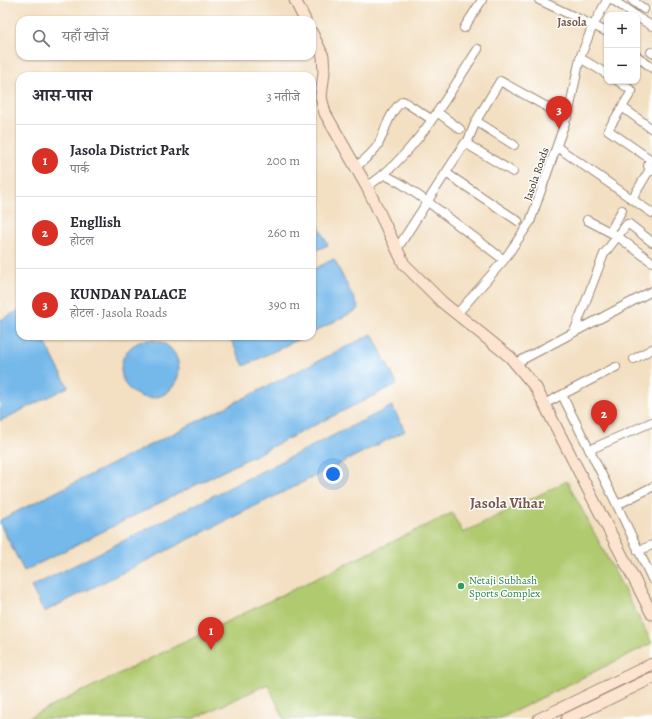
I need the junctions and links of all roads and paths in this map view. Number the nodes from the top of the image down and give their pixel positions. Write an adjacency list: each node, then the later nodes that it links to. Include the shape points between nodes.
1 (295, 0): 9 (street)
2 (482, 0): 13 (street)
3 (539, 0): 11 (street)
4 (607, 0): 11 (street, Jasola Roads)
5 (613, 0): 8 (street)
6 (632, 0): 7 (street)
7 (644, 9)
8 (630, 12)
9 (303, 16)
10 (640, 18): 12 (street)
11 (593, 25): 14 (street); 17 (street, Jasola Roads)
12 (652, 26)
13 (464, 28)
14 (604, 30)
15 (316, 41): 32 (street, via 323,56 321,97 325,113)
16 (478, 49): 23 (street)
17 (580, 58): 20 (street); 24 (street, Jasola Roads)
18 (640, 58): 19 (street)
19 (652, 68)
20 (604, 72)
21 (623, 84): 22 (street, via 632,90)
22 (622, 107): 28 (street); 33 (street, via 608,130 650,159 648,166)
23 (437, 112): 25 (street); 27 (street)
24 (566, 118): 26 (street, via 502,81); 31 (street, Jasola Roads)
25 (432, 119): 32 (street, via 403,101 395,110 377,146); 36 (street)
26 (476, 121): 29 (street); 30 (street)
27 (460, 128)
28 (652, 128)
29 (467, 143): 34 (street); 35 (street, via 463,144)
30 (514, 145)
31 (557, 147): 38 (street); 48 (street, Jasola Roads, via 530,222)
32 (356, 167): 37 (street)
33 (651, 170): 38 (street)
34 (513, 172)
35 (446, 173): 39 (street); 43 (street)
36 (385, 175): 37 (street); 39 (street)
37 (367, 187): 47 (street)
38 (632, 198): 41 (street)
39 (425, 200): 47 (street); 48 (street)
40 (622, 210): 44 (street)
41 (652, 213)
42 (587, 220): 44 (street)
43 (518, 221)
44 (610, 232): 45 (street)
45 (617, 236): 46 (street, via 628,224); 49 (street); 52 (street, via 600,261)
46 (652, 242)
47 (397, 249): 51 (street, via 404,264)
48 (504, 260): 51 (street, Jasola Roads)
49 (652, 262)
50 (652, 291): 52 (street)
51 (457, 314): 55 (street)
52 (574, 332): 55 (street)
53 (652, 349): 54 (street)
54 (634, 359)
55 (516, 363): 58 (street, via 536,388)
56 (616, 367): 57 (street)
57 (562, 395): 58 (street); 60 (street)
58 (544, 404): 66 (street)
59 (652, 422): 60 (street)
60 (590, 450): 62 (street)
61 (652, 488): 62 (street)
62 (617, 504): 64 (street)
63 (652, 545): 64 (street)
64 (638, 551): 65 (street)
65 (652, 579)
66 (652, 612)
67 (652, 664): 69 (street)
68 (652, 678): 70 (street)
69 (539, 719)
70 (568, 719)

